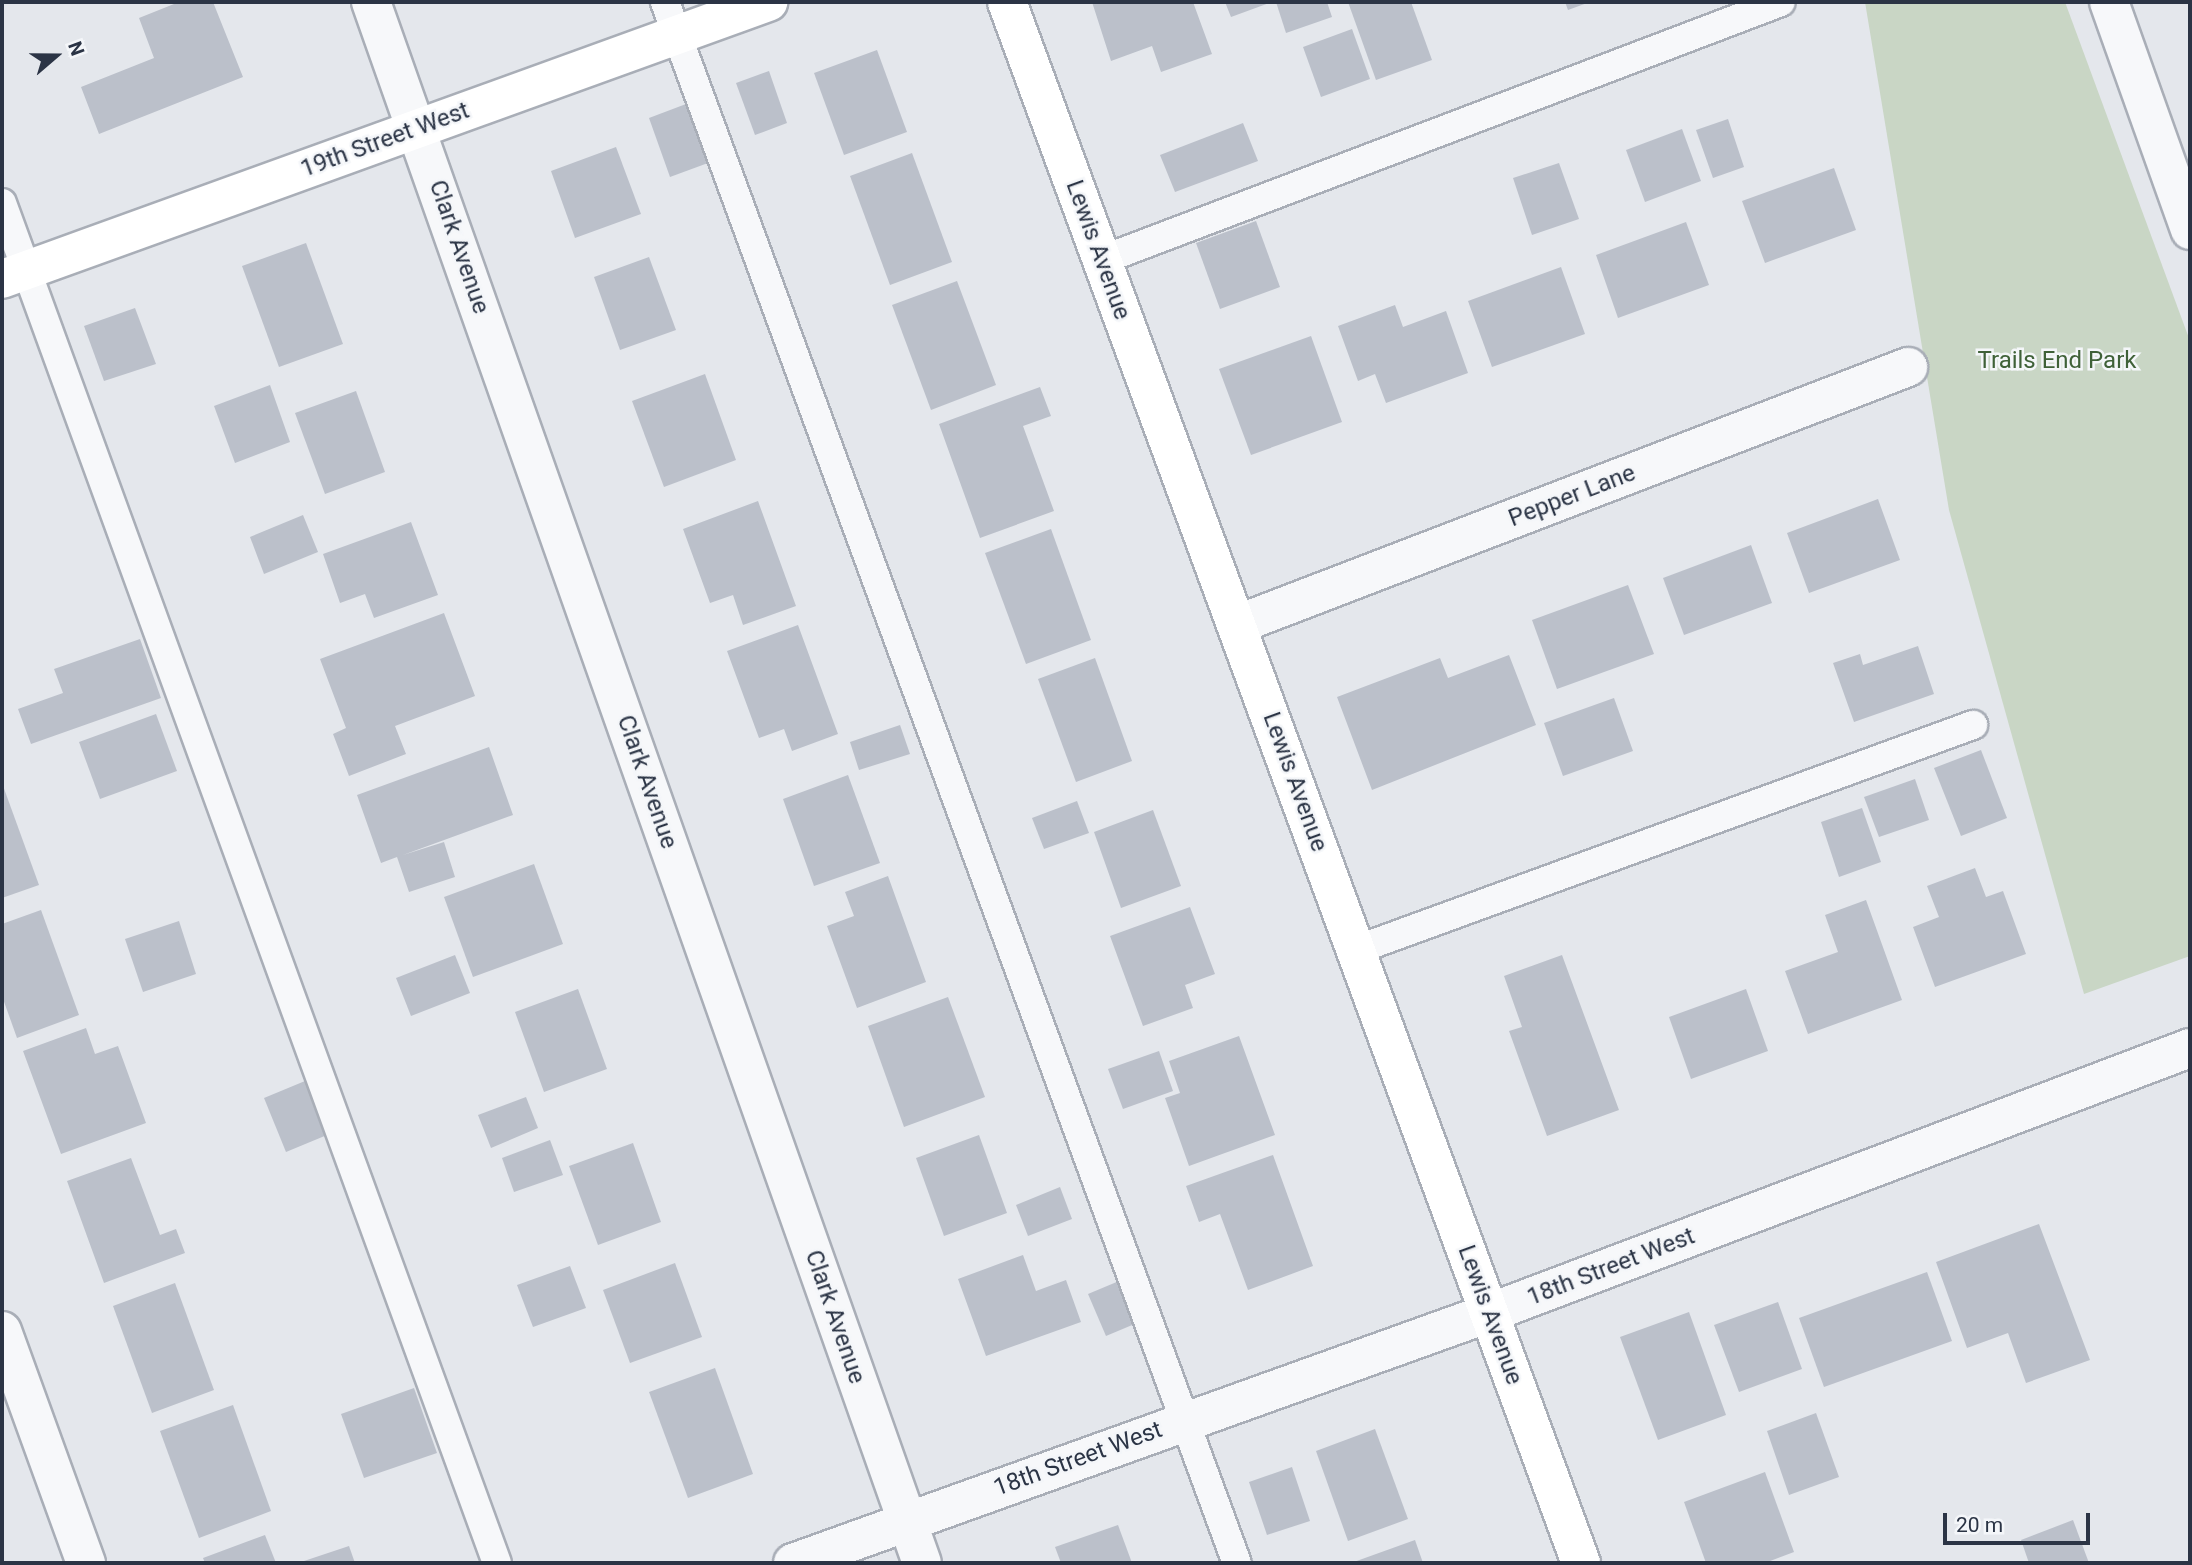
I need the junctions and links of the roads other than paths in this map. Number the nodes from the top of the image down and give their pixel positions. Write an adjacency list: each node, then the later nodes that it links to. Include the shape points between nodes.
1 (371, 2): 7 (street, Clark Avenue)
2 (768, 2): 6 (street, 19th Street West)
3 (1007, 2): 10 (street, Lewis Avenue)
4 (1781, 2): 10 (lane)
5 (2109, 2): 9 (street)
6 (670, 18): 7 (street, 19th Street West); 19 (lane)
7 (417, 128): 11 (street, 19th Street West); 20 (street, Clark Avenue)
8 (2, 203): 11 (lane)
9 (2190, 230)
10 (1102, 260): 13 (street, Lewis Avenue)
11 (14, 275): 22 (lane)
12 (1908, 367): 13 (street, Pepper Lane)
13 (1236, 625): 15 (street, Lewis Avenue)
14 (1972, 725): 15 (lane)
15 (1356, 950): 17 (street, Lewis Avenue)
16 (2190, 1048): 17 (street, 18th Street West)
17 (1489, 1313): 19 (street, 18th Street West); 26 (street, Lewis Avenue)
18 (2, 1331): 21 (street)
19 (1185, 1421): 20 (street, 18th Street West); 25 (lane)
20 (906, 1520): 23 (street, 18th Street West); 24 (street, Clark Avenue)
21 (86, 1563)
22 (497, 1563)
23 (793, 1563)
24 (922, 1563)
25 (1237, 1563)
26 (1581, 1563)

